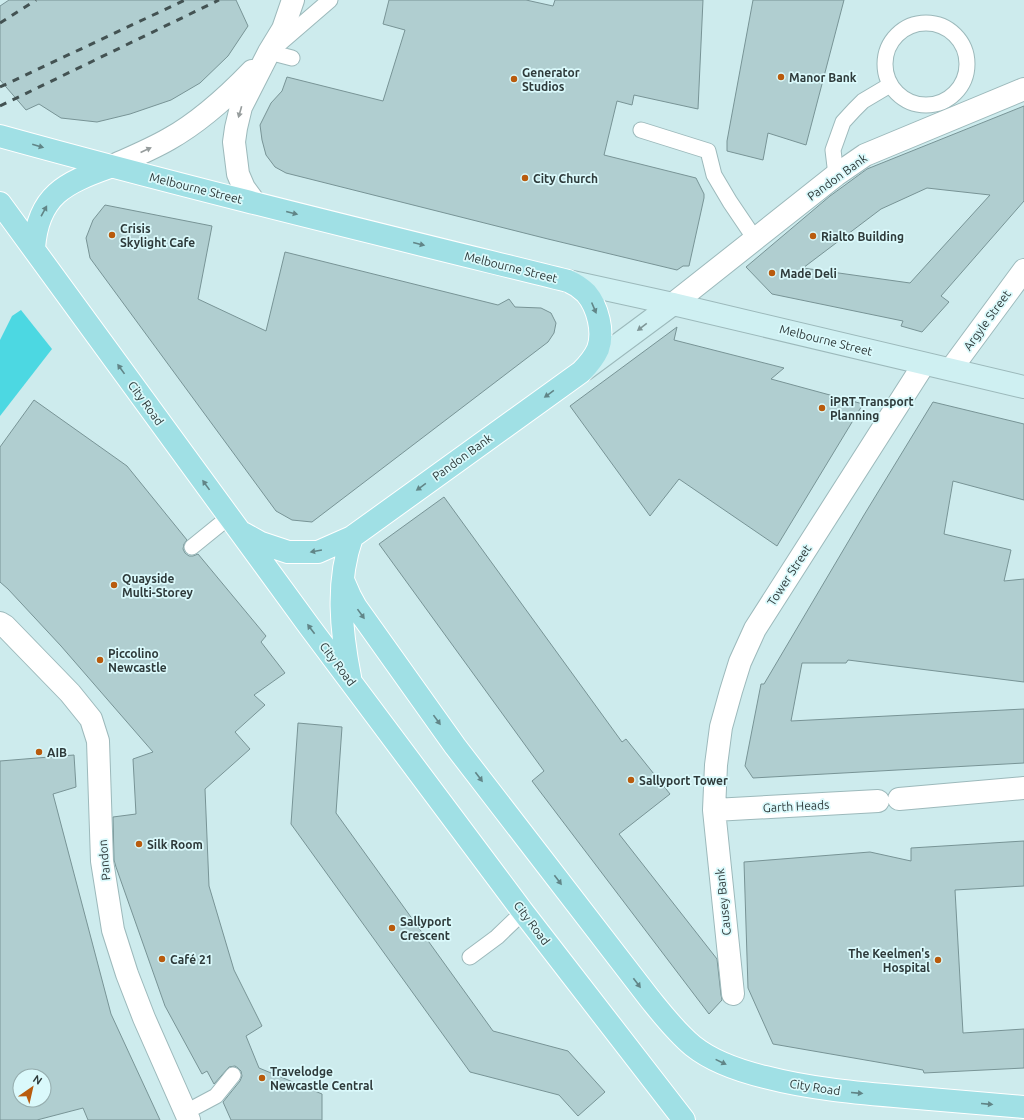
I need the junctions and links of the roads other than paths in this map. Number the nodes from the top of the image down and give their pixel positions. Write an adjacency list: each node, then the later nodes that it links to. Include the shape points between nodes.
1 (293, 0): 3 (street, via 283,29)
2 (330, 0): 3 (lane)
3 (269, 52): 4 (lane); 9 (street, one-way to 3, via 194,124 235,89); 11 (street, one-way to 11, via 241,107 234,142 238,174)
4 (292, 58)
5 (890, 85): 5 (lane, via 905,99 918,104 931,105 947,99 958,90 964,79 967,59 962,45 953,33 932,23 918,24 903,30 889,46 885,66); 10 (lane, via 863,101 843,122 833,150)
6 (1024, 89): 10 (street, Pandon Bank, via 865,155)
7 (641, 130): 13 (lane, via 708,152 714,175)
8 (0, 136): 9 (main road, Melbourne Street, one-way to 9)
9 (110, 167): 11 (main road, Melbourne Street); 14 (main road, one-way to 9, via 37,225 50,201 60,190 84,176)
10 (836, 175): 13 (street, Pandon Bank)
11 (255, 203): 16 (main road, Melbourne Street, one-way to 16)
12 (3, 214): 14 (main road, City Road)
13 (755, 239): 17 (street, Pandon Bank)
14 (34, 248): 22 (main road, City Road, one-way to 14)
15 (1024, 270): 19 (street, Argyle Street)
16 (568, 281): 17 (street, Melbourne Street); 20 (main road, Pandon Bank, one-way to 20, via 586,294 597,316 600,330 598,349)
17 (673, 304): 18 (street, Melbourne Street); 20 (street, one-way to 20)
18 (924, 364): 19 (street, Melbourne Street); 29 (street, Tower Street, via 755,629 735,676 721,727)
19 (951, 369): 21 (street, Melbourne Street)
20 (581, 372): 23 (main road, Pandon Bank, one-way to 23)
21 (1024, 387)
22 (234, 524): 23 (main road, Pandon Bank, one-way to 22, via 318,552 288,552 261,543); 24 (lane); 27 (main road, City Road, one-way to 22)
23 (352, 537): 25 (main road, via 344,562)
24 (192, 547)
25 (343, 580): 27 (main road, via 342,622); 34 (main road, City Road, one-way to 34, via 356,607 455,746 650,999 693,1046 731,1067 811,1088)
26 (0, 623): 35 (street, Pandon, via 70,693 91,719 98,741 102,861 113,930 144,1018)
27 (351, 682): 30 (main road, City Road)
28 (1024, 788): 29 (street, Garth Heads, via 889,800)
29 (714, 810): 32 (street, Causey Bank)
30 (523, 912): 31 (lane, via 497,937); 36 (main road, City Road)
31 (470, 957)
32 (733, 994)
33 (233, 1075): 35 (lane, via 216,1096)
34 (1024, 1107)
35 (188, 1116)
36 (684, 1120)

